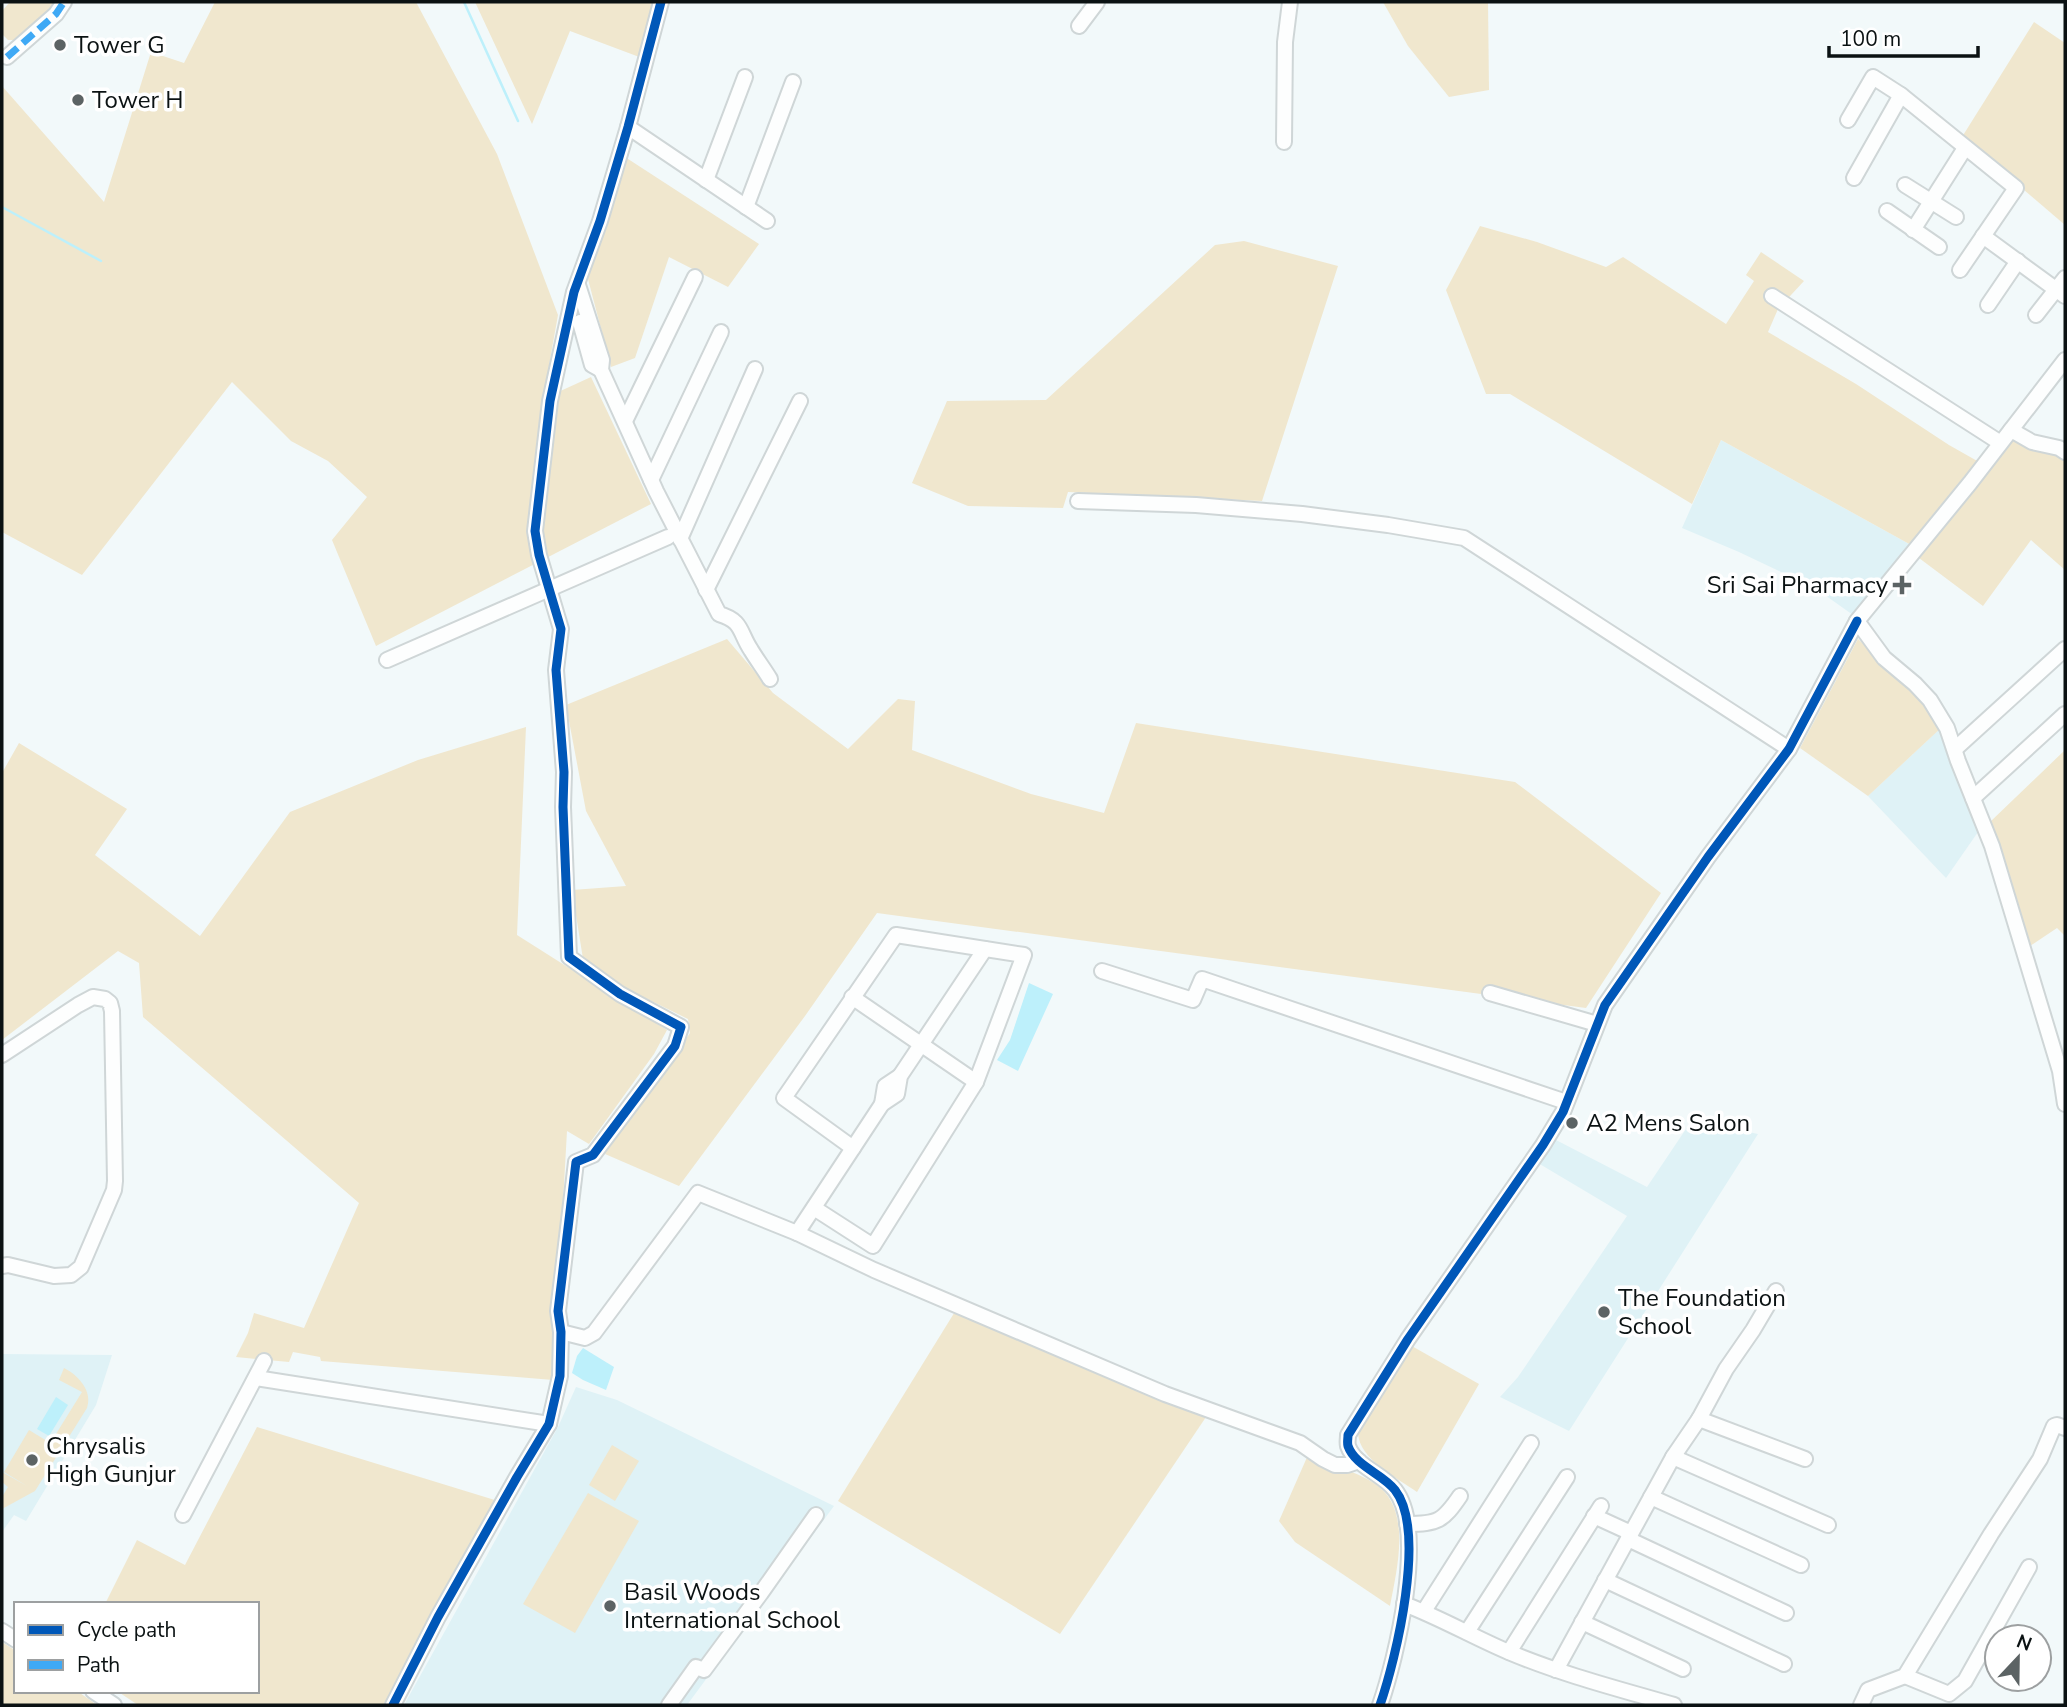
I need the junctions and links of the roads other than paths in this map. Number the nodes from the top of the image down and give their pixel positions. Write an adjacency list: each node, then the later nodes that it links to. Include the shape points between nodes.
1 (64, 2): 6 (street)
2 (661, 2): 11 (street)
3 (1097, 2): 5 (street)
4 (1290, 2): 12 (street)
5 (1079, 26)
6 (7, 57)
7 (745, 77): 15 (street)
8 (793, 82): 18 (street)
9 (1901, 95): 10 (street, via 1873,77); 13 (street); 14 (street)
10 (1848, 120)
11 (628, 127): 15 (street); 28 (street)
12 (1284, 142)
13 (1965, 148): 17 (street); 23 (street, via 2016,188)
14 (1854, 178)
15 (706, 180): 18 (street)
16 (1905, 185): 17 (street)
17 (1931, 201): 20 (street); 22 (street)
18 (746, 207): 21 (street)
19 (1887, 211): 22 (street)
20 (1956, 217)
21 (767, 221)
22 (1913, 230): 24 (street)
23 (1983, 236): 25 (street); 26 (street)
24 (1939, 247)
25 (2018, 261): 29 (street); 32 (street)
26 (1960, 270)
27 (695, 277): 39 (street)
28 (577, 283): 31 (street); 37 (street, via 602,360)
29 (2062, 288): 33 (street)
30 (1772, 296): 41 (street)
31 (573, 298): 37 (street, via 593,365); 46 (street, via 550,401 535,531)
32 (1989, 305)
33 (2036, 315)
34 (721, 332): 43 (street)
35 (2065, 360): 40 (street)
36 (755, 369): 45 (street)
37 (601, 370): 39 (street)
38 (800, 401): 47 (street)
39 (625, 421): 43 (street)
40 (2011, 430): 41 (street); 42 (street, via 2032,442)
41 (1999, 442): 48 (street)
42 (2063, 447)
43 (651, 480): 45 (street)
44 (1078, 500): 53 (street, via 1302,514 1464,538)
45 (674, 538): 46 (street); 47 (street)
46 (550, 590): 50 (street); 71 (street, via 561,629 556,670 565,772 569,957 621,994 681,1027 675,1046 593,1155 576,1162 558,1311)
47 (706, 590): 51 (street, via 719,614 737,622)
48 (1857, 621): 53 (street); 54 (street, via 1884,658 1930,701)
49 (2065, 649): 54 (street)
50 (387, 660)
51 (770, 679)
52 (2065, 714): 55 (street)
53 (1789, 749): 60 (street, via 1613,993)
54 (1955, 749): 55 (street)
55 (1973, 798): 65 (street, via 2036,988)
56 (985, 949): 59 (street, via 895,935); 61 (street); 63 (street, via 1024,956)
57 (1102, 971): 64 (street, via 1193,1000 1202,979)
58 (1490, 993): 60 (street)
59 (852, 997): 61 (street); 66 (street, via 783,1098)
60 (1597, 1024): 64 (street)
61 (921, 1044): 63 (street); 66 (street, via 900,1076 897,1094 882,1104)
62 (2, 1055): 69 (street, via 78,1004 93,997 110,1003 114,1190 81,1267 71,1275)
63 (976, 1082): 67 (street, via 873,1246)
64 (1566, 1102): 80 (street, via 1543,1145 1408,1339 1348,1435 1348,1446)
65 (2065, 1104)
66 (853, 1148): 67 (street)
67 (814, 1208): 68 (street)
68 (797, 1233): 71 (street, via 698,1193 594,1333 584,1338); 80 (street, via 1165,1394 1300,1443 1335,1465)
69 (2, 1266)
70 (1776, 1290): 74 (street)
71 (561, 1332): 75 (street, via 560,1376)
72 (264, 1361): 73 (street)
73 (256, 1378): 75 (street); 84 (street)
74 (1699, 1419): 78 (street); 79 (street)
75 (549, 1424): 104 (street)
76 (2065, 1428): 101 (street, via 2054,1426 2040,1459)
77 (1531, 1443): 93 (street)
78 (1673, 1457): 83 (street); 87 (street)
79 (1805, 1459)
80 (1359, 1461): 86 (street, via 1395,1490)
81 (1567, 1477): 96 (street)
82 (1460, 1496): 86 (street, via 1439,1520)
83 (1651, 1496): 88 (street); 89 (street)
84 (183, 1515)
85 (816, 1515): 105 (street, via 704,1670 696,1667)
86 (1407, 1524): 92 (street)
87 (1828, 1525)
88 (1629, 1536): 91 (street); 94 (street); 97 (street, via 1597,1511)
89 (1801, 1565)
90 (2029, 1567): 101 (street, via 1957,1689 1949,1694)
91 (1605, 1580): 95 (street); 98 (street)
92 (1404, 1604): 93 (street); 106 (street)
93 (1424, 1611): 96 (street)
94 (1786, 1613)
95 (1582, 1622): 99 (street); 100 (street)
96 (1467, 1632): 97 (street)
97 (1509, 1652): 100 (street)
98 (1784, 1664)
99 (1683, 1669)
100 (1556, 1670): 107 (street)
101 (1905, 1676): 108 (street, via 1868,1690)
102 (96, 1693): 103 (street)
103 (114, 1705)
104 (393, 1705)
105 (669, 1705)
106 (1380, 1705)
107 (1674, 1705)
108 (1861, 1705)

